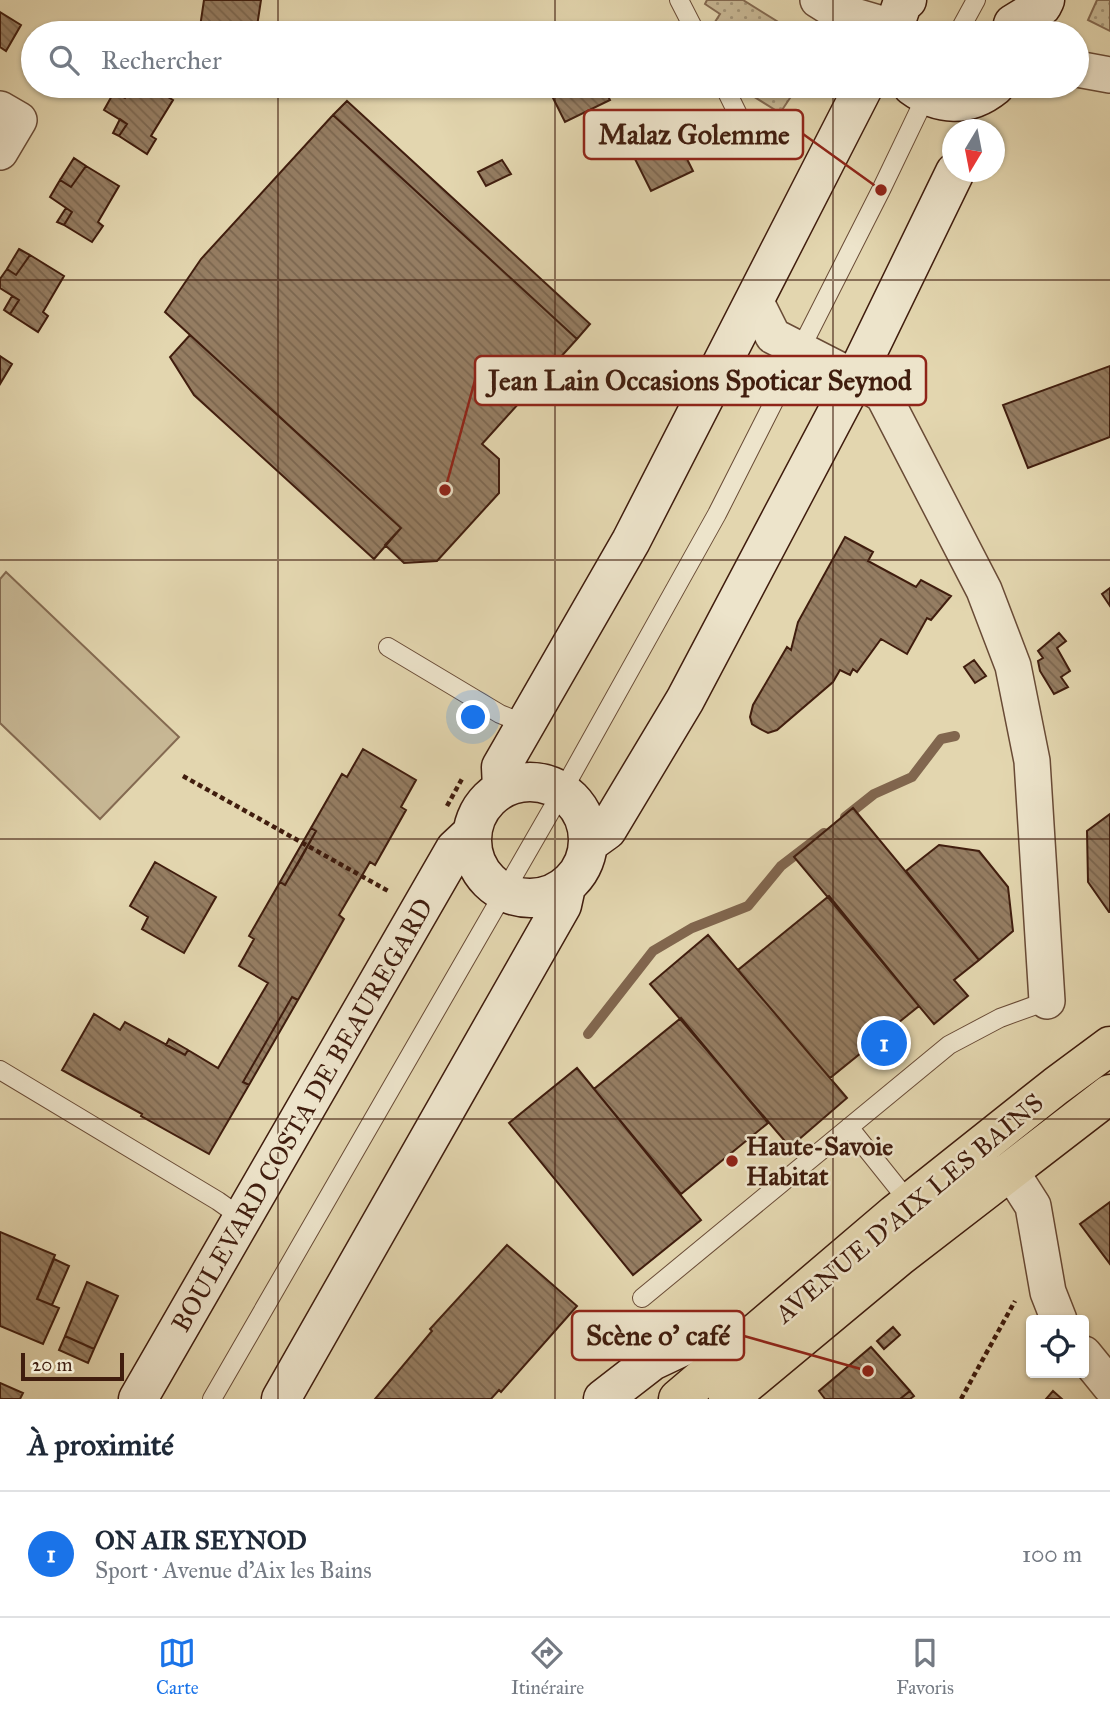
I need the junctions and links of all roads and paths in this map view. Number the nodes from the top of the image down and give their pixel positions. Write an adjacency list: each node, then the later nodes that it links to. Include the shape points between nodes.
1 (679, 0): 7 (lane)
2 (818, 0): 6 (street, via 834,10)
3 (975, 0): 8 (lane)
4 (1045, 0): 5 (street, via 1042,6)
5 (1009, 19)
6 (897, 20)
7 (690, 21)
8 (964, 21)
9 (1089, 71): 10 (street)
10 (1110, 75)
11 (730, 98): 19 (lane)
12 (858, 98): 22 (street)
13 (919, 98): 23 (lane, via 881,190)
14 (938, 98): 15 (street, via 945,102)
15 (973, 98)
16 (989, 98): 18 (street)
17 (0, 109): 20 (street, via 19,120)
18 (981, 119)
19 (753, 145)
20 (0, 152)
21 (950, 182): 24 (street)
22 (755, 300): 23 (street, via 773,336); 26 (street, via 631,541)
23 (800, 349): 24 (street); 29 (lane, via 717,514)
24 (855, 377): 31 (street, via 685,700 607,830); 35 (street, via 883,395 984,590 1013,666 1032,761)
25 (388, 647): 26 (lane, via 499,714)
26 (525, 724): 28 (street, via 501,767)
27 (183, 776): 34 (path)
28 (502, 788): 29 (street, via 533,780); 30 (street, BOULEVARD COSTA DE BEAUREGARD, via 480,807)
29 (563, 790): 31 (street, via 578,804 587,823); 33 (lane)
30 (471, 834): 33 (street, via 474,857 485,877); 42 (street, BOULEVARD COSTA DE BEAUREGARD, via 455,849)
31 (589, 843): 32 (street, via 582,868)
32 (566, 887): 33 (street, via 546,896 524,898); 51 (street, via 562,905)
33 (503, 891): 50 (lane)
34 (395, 895)
35 (1047, 1001): 39 (lane, via 1000,1017 949,1045)
36 (1110, 1046): 41 (main road, AVENUE D'AIX LES BAINS)
37 (0, 1070): 42 (lane)
38 (1110, 1094): 40 (main road, AVENUE D'AIX LES BAINS)
39 (849, 1127): 41 (lane); 44 (lane)
40 (1010, 1170): 43 (street, via 1032,1206); 46 (main road, AVENUE D'AIX LES BAINS)
41 (909, 1202): 46 (main road, AVENUE D'AIX LES BAINS)
42 (242, 1218): 49 (street, BOULEVARD COSTA DE BEAUREGARD)
43 (1041, 1254): 45 (street); 55 (path)
44 (642, 1298)
45 (1057, 1315)
46 (771, 1358): 52 (street, via 688,1344 652,1361); 53 (main road, AVENUE D'AIX LES BAINS); 54 (main road, AVENUE D'AIX LES BAINS)
47 (1089, 1360): 48 (street)
48 (1110, 1386)
49 (138, 1399)
50 (212, 1399)
51 (281, 1399)
52 (603, 1399)
53 (678, 1399)
54 (728, 1399)
55 (961, 1399)

